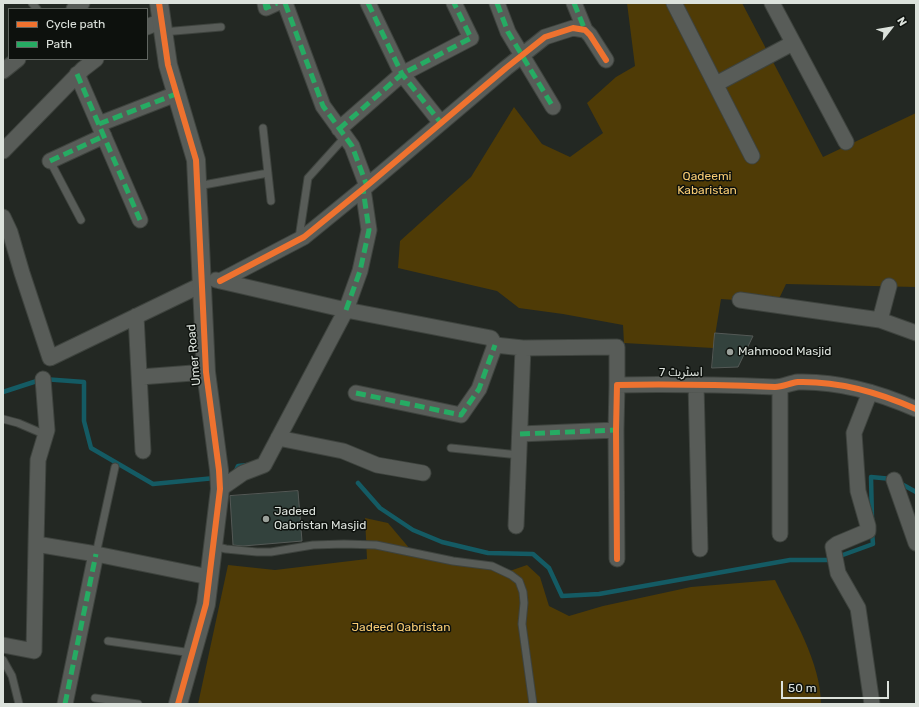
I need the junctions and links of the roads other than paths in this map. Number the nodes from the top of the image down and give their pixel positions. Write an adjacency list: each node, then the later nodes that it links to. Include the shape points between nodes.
1 (158, 3): 11 (street, Umer Road)
2 (265, 3): 3 (street, via 266,8)
3 (277, 3)
4 (285, 3): 26 (street, via 323,106)
5 (368, 3): 19 (street)
6 (454, 3): 19 (street, via 471,38)
7 (497, 3): 15 (street, via 508,32)
8 (574, 3): 13 (street)
9 (674, 3): 20 (street)
10 (772, 3): 14 (street)
11 (157, 27): 12 (lane); 21 (street, Umer Road)
12 (221, 27)
13 (585, 30): 15 (street, via 573,28 545,37); 17 (street)
14 (793, 43): 20 (street); 27 (street)
15 (522, 55): 22 (street); 23 (street)
16 (95, 60): 18 (street)
17 (606, 60)
18 (77, 74): 25 (street); 28 (street)
19 (402, 74): 23 (street); 26 (street)
20 (716, 84): 29 (street)
21 (176, 94): 25 (street); 32 (street, Umer Road, via 196,160)
22 (553, 107)
23 (441, 123): 33 (street)
24 (263, 128): 31 (lane)
25 (101, 130): 30 (street); 37 (street)
26 (342, 133): 33 (street, via 352,146); 38 (lane, via 308,178)
27 (846, 142)
28 (3, 151)
29 (752, 156)
30 (50, 161): 36 (lane)
31 (268, 173): 32 (lane); 34 (lane)
32 (197, 187): 39 (street, Umer Road)
33 (365, 187): 38 (street); 43 (street, via 369,230 360,271)
34 (271, 201)
35 (3, 216): 44 (street, via 50,358)
36 (81, 220)
37 (140, 220)
38 (299, 239): 40 (street)
39 (200, 281): 40 (street); 44 (street); 49 (street, Umer Road)
40 (220, 281): 43 (street)
41 (889, 286): 45 (street)
42 (740, 300): 45 (street)
43 (346, 310): 47 (street, via 491,338); 62 (street)
44 (136, 316): 50 (street)
45 (880, 320): 46 (street)
46 (916, 332)
47 (495, 345): 48 (street); 56 (street, via 479,389 461,416)
48 (523, 348): 53 (street, via 617,347); 60 (street)
49 (206, 372): 50 (street); 69 (street, Umer Road)
50 (140, 377): 64 (street)
51 (43, 379): 61 (street)
52 (696, 384): 53 (street, اسٹریٹ 7); 54 (street, اسٹریٹ 7); 75 (street)
53 (617, 385): 59 (street)
54 (780, 387): 55 (street, اسٹریٹ 7, via 797,382 837,385); 71 (street)
55 (870, 392): 57 (street, اسٹریٹ 7); 89 (street, via 854,433 858,491 868,531 833,547 838,573 858,608)
56 (356, 393)
57 (916, 409)
58 (3, 419): 61 (lane)
59 (616, 430): 60 (street); 77 (street)
60 (520, 434): 65 (street)
61 (46, 435): 73 (street, via 38,460)
62 (278, 438): 67 (street, via 342,451 377,465); 69 (street, via 264,465 244,473)
63 (451, 448): 65 (lane)
64 (144, 451)
65 (519, 455): 70 (street)
66 (115, 467): 76 (lane)
67 (423, 473)
68 (894, 480): 72 (street)
69 (220, 489): 74 (street, Umer Road)
70 (516, 526)
71 (780, 534)
72 (916, 543)
73 (36, 544): 76 (street); 80 (street, via 34,650)
74 (212, 546): 78 (street, Umer Road); 88 (lane, via 271,552 313,545 376,545 453,561 492,566 511,574 519,582 523,592 522,624)
75 (700, 549)
76 (96, 554): 78 (street); 85 (street)
77 (617, 559)
78 (209, 577): 81 (street, Umer Road, via 206,604)
79 (108, 641): 81 (lane)
80 (3, 645)
81 (192, 653): 87 (street, Umer Road)
82 (3, 660): 84 (lane, via 12,676)
83 (95, 698): 86 (lane)
84 (19, 704)
85 (65, 704)
86 (138, 704)
87 (178, 704)
88 (533, 704)
89 (872, 704)

